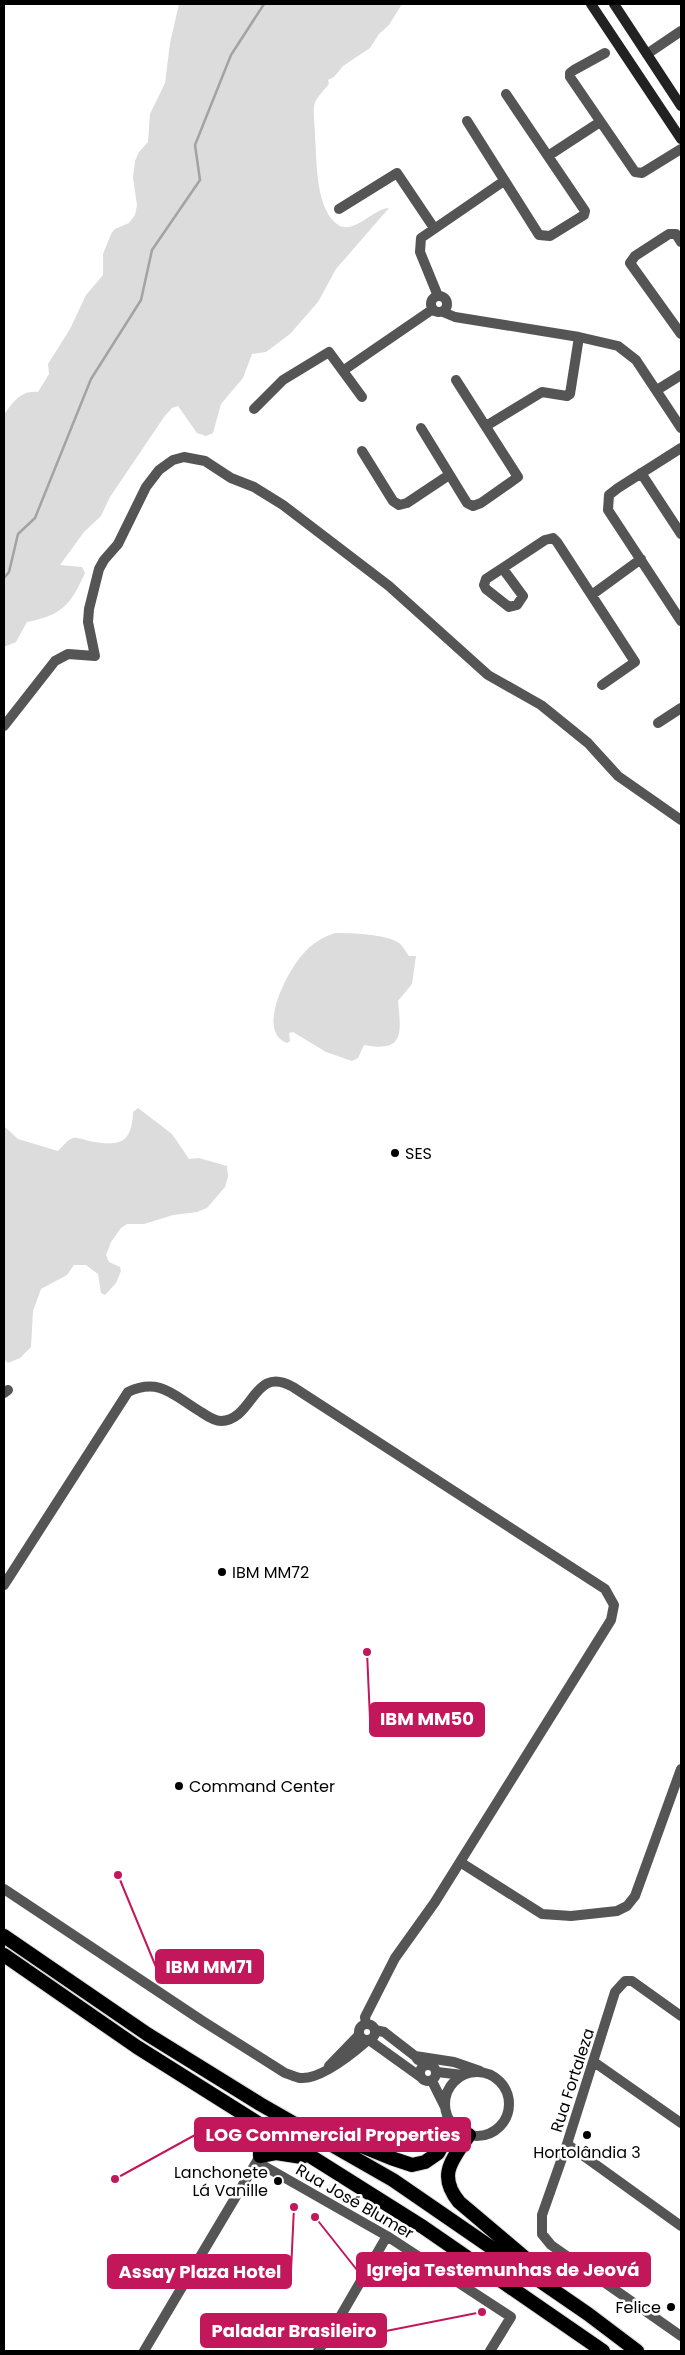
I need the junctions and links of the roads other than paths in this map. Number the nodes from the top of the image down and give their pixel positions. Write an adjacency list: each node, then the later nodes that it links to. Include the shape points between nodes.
1 (591, 4): 10 (main road)
2 (614, 4): 5 (main road)
3 (681, 31): 5 (street)
4 (605, 53): 9 (street, via 570,73 570,78)
5 (647, 54): 7 (main road)
6 (506, 94): 12 (street)
7 (681, 106)
8 (467, 121): 13 (street)
9 (600, 122): 11 (street, via 634,172 642,173); 12 (street)
10 (681, 139)
11 (681, 149)
12 (548, 156): 13 (street, via 585,212 550,236 539,235)
13 (504, 181): 15 (street)
14 (340, 209): 15 (street, via 397,173)
15 (434, 228): 17 (street, via 421,238 419,248)
16 (681, 242): 18 (street, via 676,234 669,234 635,256 630,263)
17 (439, 304): 19 (street, via 456,317); 20 (street)
18 (681, 334)
19 (579, 337): 23 (street, via 618,346 636,360); 26 (street, via 570,394 542,392)
20 (344, 370): 24 (street); 25 (street, via 333,354 325,353 283,380)
21 (681, 375): 23 (street)
22 (456, 380): 26 (street)
23 (657, 390): 28 (street)
24 (362, 397)
25 (254, 409)
26 (486, 426): 32 (street, via 518,477 473,506 467,503)
27 (421, 428): 32 (street)
28 (681, 428)
29 (681, 448): 31 (street)
30 (362, 451): 32 (street, via 393,501 399,505 407,503)
31 (641, 473): 33 (street); 34 (street, via 609,495 608,510)
32 (449, 474)
33 (681, 534)
34 (640, 559): 36 (street); 37 (street)
35 (503, 569): 36 (street, via 545,540 553,538)
36 (592, 594): 38 (street, via 635,662)
37 (681, 621)
38 (602, 686)
39 (681, 708): 40 (street)
40 (658, 723)
41 (4, 726): 42 (street, via 54,661 68,654 95,656 88,622 99,569 118,544 152,478 173,460 191,457 205,461 230,478 254,487 283,505 389,586 488,675 541,706 588,743 618,776)
42 (681, 820)
43 (4, 1585): 45 (street, via 128,1392 144,1385 164,1389 220,1421 243,1411 258,1388 266,1384 279,1382 293,1387 598,1583 611,1596 614,1605 611,1620)
44 (681, 1769): 45 (street, via 635,1896 627,1906 616,1911 571,1916 542,1914)
45 (460, 1862): 50 (street, via 395,1958 365,2017)
46 (4, 1889): 51 (street, via 285,2073 300,2078 313,2077)
47 (4, 1936): 57 (highway, via 147,2034)
48 (4, 1955): 59 (highway)
49 (681, 2016): 53 (street, Rua Fortaleza, via 632,1981 625,1980 615,1992)
50 (372, 2027): 51 (street, via 375,2035); 51 (street, via 360,2029); 52 (street, via 384,2032)
51 (365, 2038): 56 (street)
52 (415, 2056): 54 (street, via 454,2062); 56 (street, via 420,2064 427,2065 420,2070)
53 (594, 2062): 60 (street); 63 (street, Rua Fortaleza)
54 (483, 2072): 55 (street); 62 (street, via 501,2082 507,2091 509,2111 498,2128 484,2135)
55 (463, 2075): 56 (street); 58 (street, via 449,2088)
56 (430, 2077): 58 (street)
57 (260, 2104): 61 (highway, via 412,2164 425,2162 438,2153); 68 (highway, via 393,2180)
58 (446, 2109): 61 (street)
59 (240, 2114): 64 (highway); 65 (highway, via 260,2137)
60 (681, 2123)
61 (453, 2125): 62 (street)
62 (469, 2135): 68 (highway, via 449,2166 447,2177 451,2192)
63 (567, 2144): 66 (street); 70 (street, Rua Fortaleza, via 542,2215 542,2234 551,2245)
64 (310, 2158): 65 (highway, via 276,2153); 75 (highway, via 423,2227)
65 (258, 2159): 67 (street, Rua José Blumer); 71 (street)
66 (681, 2226)
67 (387, 2236): 69 (street); 74 (street, Rua José Blumer, via 511,2317)
68 (588, 2314): 76 (highway)
69 (333, 2329): 72 (street); 73 (street)
70 (681, 2336)
71 (144, 2351)
72 (318, 2351)
73 (325, 2351)
74 (490, 2351)
75 (602, 2351)
76 (637, 2351)

